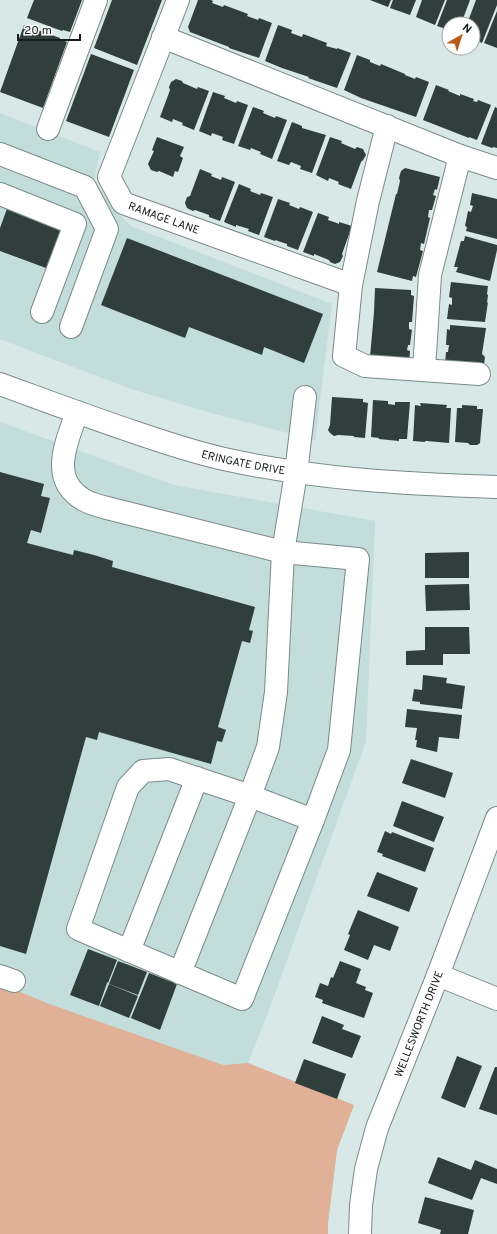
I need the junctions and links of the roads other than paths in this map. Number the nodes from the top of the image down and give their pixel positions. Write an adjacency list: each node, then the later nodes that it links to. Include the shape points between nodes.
1 (96, 0): 5 (street)
2 (178, 0): 3 (street, RAMAGE LANE)
3 (164, 37): 4 (street); 10 (street, RAMAGE LANE, via 109,177 123,203)
4 (387, 126): 7 (street); 10 (street)
5 (48, 129)
6 (0, 154): 12 (street, via 85,187 107,230)
7 (460, 156): 8 (street); 13 (street, via 430,275)
8 (497, 168)
9 (0, 194): 11 (street, via 75,224)
10 (351, 285): 13 (street, via 344,356 365,366)
11 (42, 312)
12 (71, 327)
13 (424, 370): 14 (street)
14 (479, 374)
15 (0, 384): 17 (street, ERINGATE DRIVE)
16 (305, 397): 18 (street)
17 (77, 412): 18 (street, ERINGATE DRIVE, via 207,455); 20 (street, via 62,464 63,474 71,489 83,500)
18 (296, 473): 19 (street, ERINGATE DRIVE, via 389,482); 20 (street)
19 (497, 487)
20 (283, 552): 22 (street, via 276,692 268,747); 24 (street, via 358,559 339,750)
21 (197, 778): 22 (street); 25 (street); 25 (street, via 169,769 143,771 128,787 78,929)
22 (250, 796): 24 (street); 26 (street)
23 (497, 818): 27 (street, WELLESWORTH DRIVE)
24 (313, 820): 26 (street, via 242,999)
25 (129, 951): 26 (street)
26 (180, 973)
27 (438, 975): 28 (street); 29 (street, WELLESWORTH DRIVE, via 377,1128 366,1168)
28 (497, 999)
29 (360, 1234)

